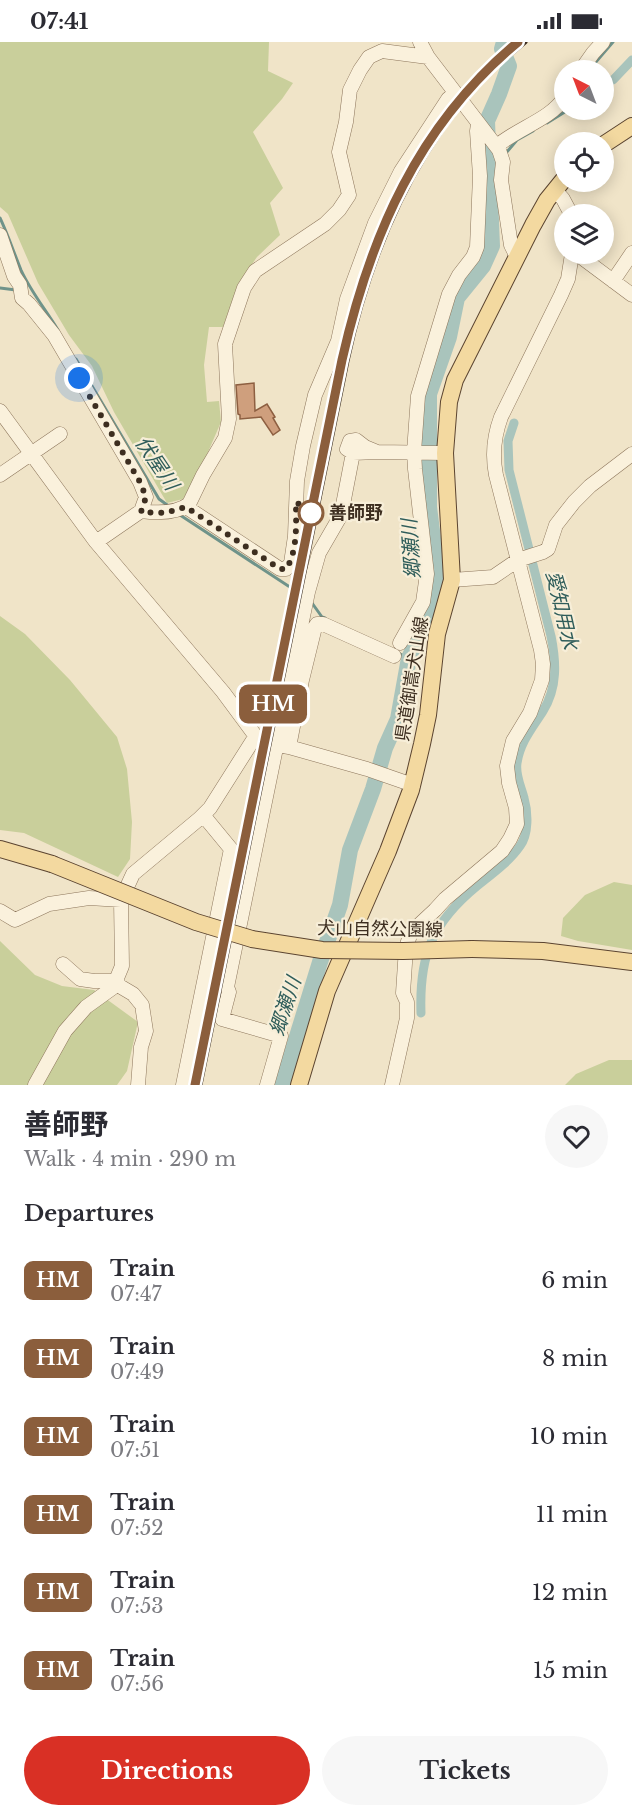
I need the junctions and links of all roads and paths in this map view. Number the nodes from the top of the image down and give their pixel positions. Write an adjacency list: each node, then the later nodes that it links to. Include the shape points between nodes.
1 (420, 42): 3 (street)
2 (603, 42): 4 (street)
3 (428, 57): 5 (street); 26 (street, via 382,51 369,57 360,70 350,90 339,152 349,195 325,224 255,271 244,288 225,344 229,419 225,438)
4 (588, 60)
5 (455, 93): 7 (street); 26 (street, via 401,171 375,223 347,299 338,341 315,395 303,446 291,562 286,569 280,569)
6 (554, 110): 10 (street, via 506,138)
7 (479, 125): 10 (street); 21 (street, via 477,247 453,284 445,305 418,396)
8 (632, 126): 9 (main road)
9 (614, 138)
10 (500, 152): 14 (street, via 511,245)
11 (554, 192): 14 (main road, 県道御嵩犬山線)
12 (0, 236): 27 (street, via 21,291 54,335 140,482 146,497)
13 (632, 253): 17 (street)
14 (517, 257): 22 (main road, 県道御嵩犬山線, via 454,380)
15 (570, 264): 29 (street, via 568,279 501,417 495,439 494,464)
16 (590, 264): 17 (street)
17 (613, 281): 18 (street)
18 (632, 295)
19 (0, 411): 23 (street)
20 (60, 435): 23 (street)
21 (414, 452): 22 (street); 32 (street, via 352,453 340,515 319,553 307,599); 32 (street, via 427,574 423,602 397,650 317,624)
22 (441, 453): 30 (main road, 県道御嵩犬山線)
23 (31, 454): 25 (street); 28 (street)
24 (632, 454): 29 (street, via 574,502 556,525 548,549)
25 (0, 476)
26 (186, 507): 27 (street, via 165,513)
27 (141, 512): 28 (street)
28 (96, 542): 31 (street, via 223,692)
29 (518, 560): 30 (street, via 493,577); 46 (street, via 543,664 536,699 513,741 507,766 517,824 502,850 410,935 404,993 407,1018)
30 (452, 580): 33 (main road, 県道御嵩犬山線, via 437,634 428,715)
31 (255, 737): 32 (street, via 265,744); 34 (street)
32 (283, 746): 33 (street); 44 (street, via 222,1019 281,1036)
33 (412, 785): 45 (main road, 県道御嵩犬山線, via 327,991)
34 (203, 815): 36 (street, via 133,874); 43 (street, via 231,849)
35 (0, 849): 38 (main road, 犬山自然公園線, bridge, via 52,864 196,922 252,939 322,951 543,951)
36 (120, 900): 37 (street, via 89,898 49,904 15,920); 40 (street, via 122,966)
37 (0, 911)
38 (632, 962)
39 (63, 964): 40 (street, via 80,979)
40 (118, 984): 41 (street, via 86,1007 65,1031); 42 (street, via 142,1005 145,1018)
41 (35, 1085)
42 (138, 1085)
43 (183, 1085)
44 (267, 1085)
45 (299, 1085)
46 (392, 1085)

